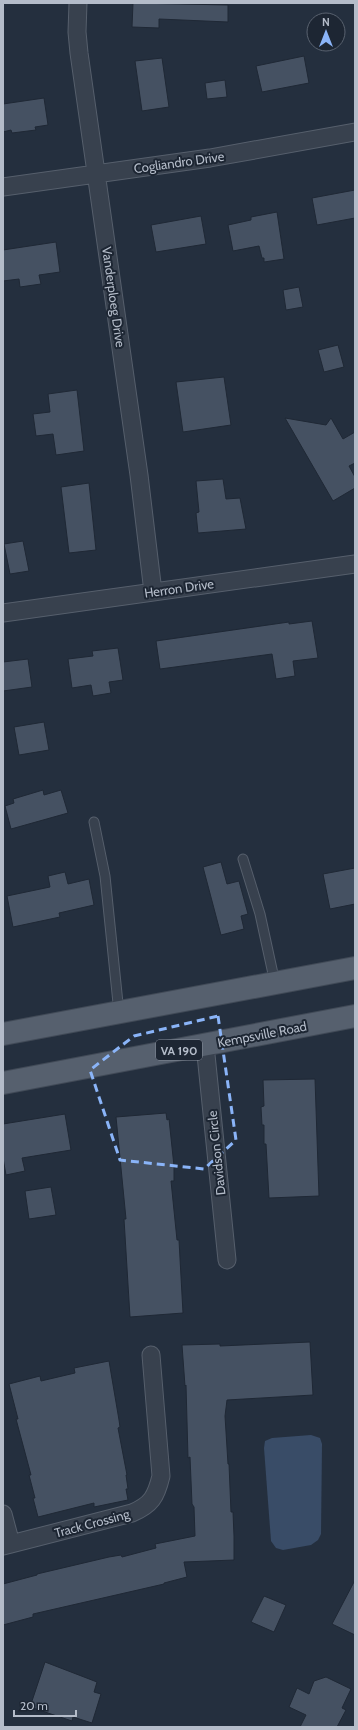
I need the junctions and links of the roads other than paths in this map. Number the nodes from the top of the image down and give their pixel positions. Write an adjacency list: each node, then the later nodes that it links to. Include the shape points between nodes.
1 (78, 3): 3 (street, Vanderploeg Drive, via 78,53)
2 (355, 132): 3 (street, Cogliandro Drive, via 210,158)
3 (96, 174): 4 (street, Cogliandro Drive); 6 (street, Vanderploeg Drive, via 106,232)
4 (3, 187)
5 (355, 564): 6 (street, Herron Drive)
6 (153, 592): 7 (street, Herron Drive)
7 (3, 613)
8 (94, 822): 12 (lane, via 105,876)
9 (243, 859): 11 (lane, via 260,914)
10 (355, 968): 11 (main road)
11 (275, 983): 12 (main road)
12 (119, 1012): 14 (main road)
13 (355, 1016): 15 (main road, Kempsville Road / VA 190)
14 (3, 1034)
15 (205, 1045): 16 (main road, Kempsville Road / VA 190); 17 (street, Davidson Circle)
16 (3, 1083)
17 (227, 1260)
18 (151, 1355): 20 (street, Track Crossing, via 161,1476 158,1490 151,1502 132,1513)
19 (3, 1514): 20 (street)
20 (7, 1545)

